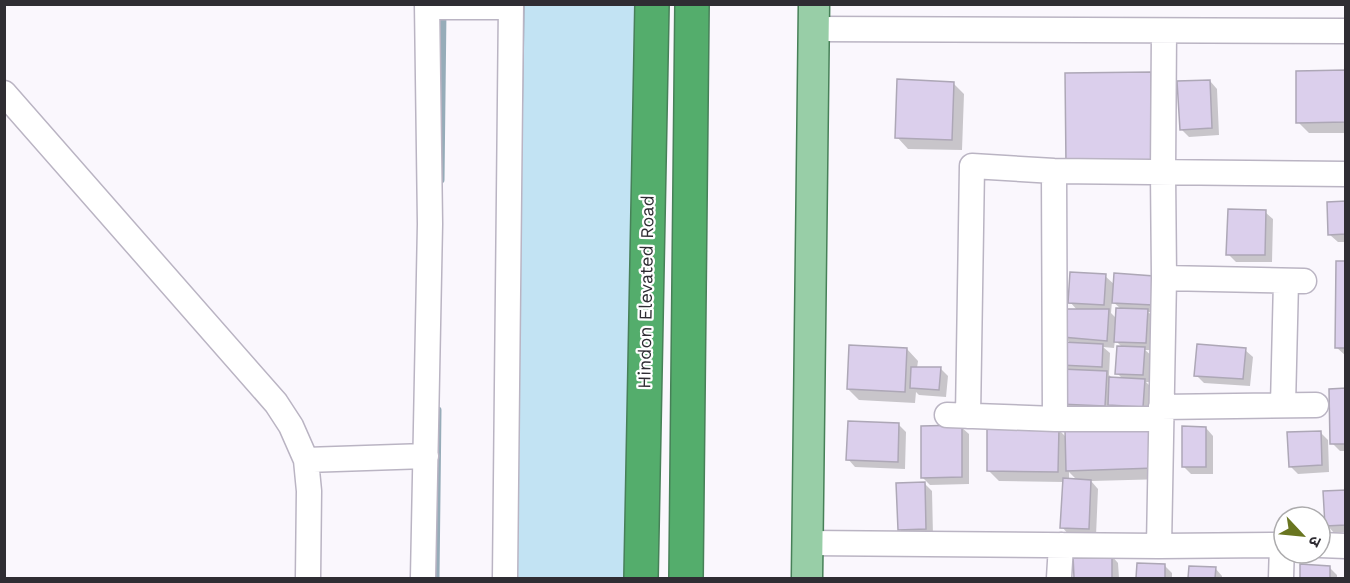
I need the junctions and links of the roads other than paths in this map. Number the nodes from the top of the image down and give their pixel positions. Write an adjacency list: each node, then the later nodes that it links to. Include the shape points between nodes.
1 (652, 4): 26 (highway, Hindon Elevated Road)
2 (692, 4): 27 (highway)
3 (431, 6): 4 (street); 17 (street)
4 (511, 6): 25 (street)
5 (814, 17): 6 (street); 19 (main road)
6 (1164, 31): 7 (street); 10 (street)
7 (1346, 32)
8 (4, 93): 18 (street, via 276,403)
9 (1054, 171): 10 (street); 16 (street); 16 (street, via 972,166 957,415)
10 (1163, 172): 11 (street); 12 (street)
11 (1346, 174)
12 (1164, 278): 13 (street, via 1295,281); 15 (street)
13 (1283, 405): 14 (street); 15 (street)
14 (1316, 405)
15 (1161, 413): 16 (street); 22 (street)
16 (1055, 419)
17 (426, 456): 18 (street); 24 (street)
18 (306, 460): 23 (street)
19 (808, 543): 20 (street); 28 (main road)
20 (1060, 545): 22 (street); 29 (street)
21 (1272, 545): 22 (street)
22 (1159, 546)
23 (308, 579)
24 (423, 579)
25 (505, 579)
26 (641, 579)
27 (686, 579)
28 (807, 579)
29 (1059, 579)

